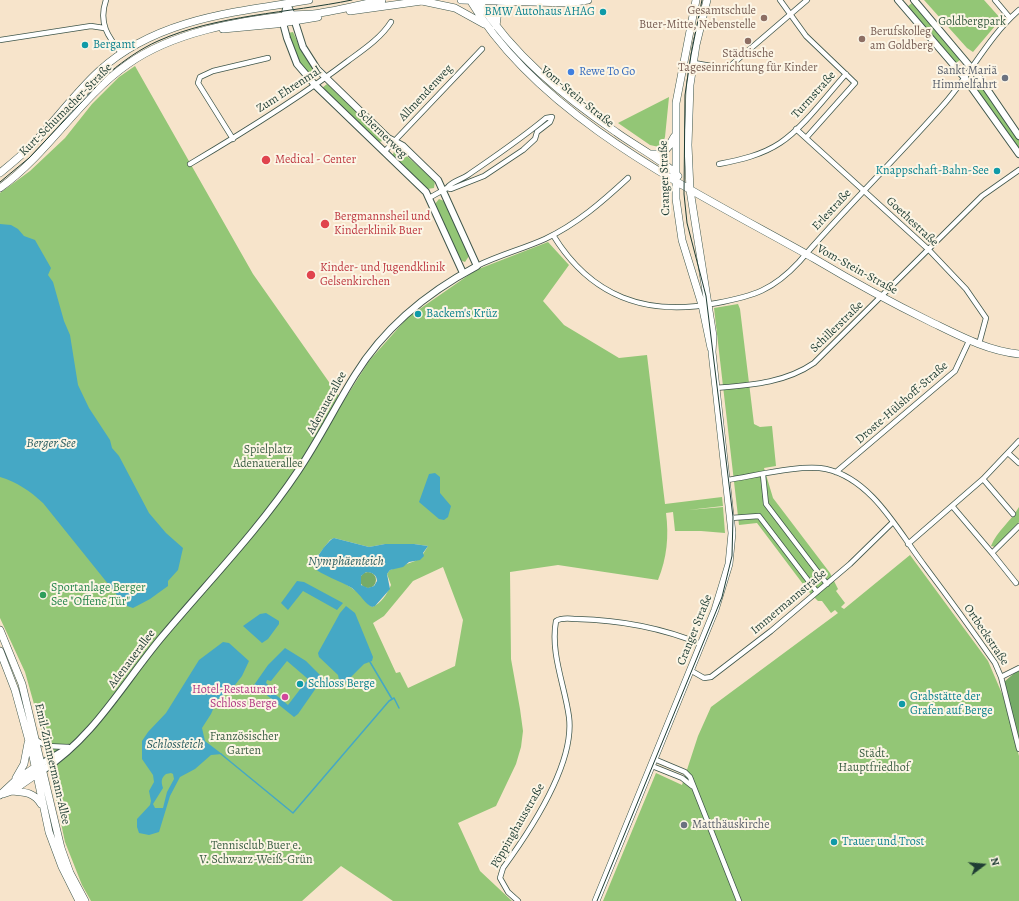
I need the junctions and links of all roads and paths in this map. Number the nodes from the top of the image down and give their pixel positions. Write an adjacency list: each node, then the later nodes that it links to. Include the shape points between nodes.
1 (106, 0): 26 (street, via 102,19)
2 (309, 0): 17 (main road, Kurt-Schumacher-Straße)
3 (382, 0): 20 (main road, Kurt-Schumacher-Straße)
4 (425, 0): 20 (main road, Kurt-Schumacher-Straße); 24 (main road, Kurt-Schumacher-Straße, via 455,8)
5 (461, 0): 6 (main road)
6 (470, 0): 7 (main road); 24 (main road, Vom-Stein-Straße)
7 (478, 0): 16 (main road); 25 (main road, Vom-Stein-Straße)
8 (588, 0): 16 (main road, via 569,3)
9 (696, 0): 39 (main road, Cranger Straße, via 676,103)
10 (708, 0): 31 (main road, Cranger Straße)
11 (780, 0): 19 (street)
12 (807, 0): 19 (street)
13 (899, 0): 35 (street)
14 (914, 0): 32 (street)
15 (995, 0): 21 (street)
16 (504, 2): 25 (main road, via 498,10)
17 (287, 4): 20 (street, Schernerweg); 22 (street); 29 (main road, Kurt-Schumacher-Straße, via 185,23 152,36)
18 (1019, 10): 21 (street, Erlestraße)
19 (790, 14): 31 (street, via 729,67); 33 (street, via 810,40)
20 (294, 18): 22 (main road, Kurt-Schumacher-Straße); 34 (street, Schernerweg, via 303,47)
21 (1010, 18): 32 (street, Erlestraße)
22 (283, 20): 36 (street, Schernerweg, via 297,64); 59 (main road, Kurt-Schumacher-Straße, via 188,35 158,47 129,64 104,83 39,156)
23 (391, 22): 34 (street, Zum Ehrenmal, via 387,29 365,48)
24 (486, 26): 58 (main road, Vom-Stein-Straße, via 508,52 566,106)
25 (496, 27): 47 (main road, Vom-Stein-Straße, via 548,82)
26 (104, 28): 27 (street, via 91,26); 29 (street)
27 (0, 40)
28 (482, 49): 44 (street, Allmendenweg)
29 (122, 54): 53 (main road, Kurt-Schumacher-Straße, via 99,71 31,146)
30 (268, 58): 41 (street, via 213,71 200,77 198,83)
31 (694, 63): 61 (main road, Cranger Straße, via 688,126)
32 (970, 68): 35 (street, Erlestraße); 40 (street)
33 (846, 74): 37 (street, Turmstraße); 42 (street, Turmstraße, via 855,84)
34 (326, 78): 36 (street, Zum Ehrenmal); 44 (street, Schernerweg)
35 (964, 78): 48 (street); 62 (street, Erlestraße, via 946,102)
36 (315, 85): 41 (street, Zum Ehrenmal); 45 (street, Schernerweg)
37 (796, 129): 42 (street, Goethestraße); 51 (street, Turmstraße, via 781,143 766,150 743,159)
38 (530, 132): 43 (street); 43 (street, via 546,118 552,117); 46 (street)
39 (675, 135): 47 (main road, via 662,154); 54 (main road, Cranger Straße)
40 (1019, 136)
41 (233, 138): 50 (street, Zum Ehrenmal)
42 (806, 138): 62 (street, Goethestraße)
43 (535, 139): 49 (street)
44 (395, 142): 45 (street, Allmendenweg); 60 (street, Schernerweg, via 414,156)
45 (385, 152): 63 (street, Schernerweg)
46 (500, 154): 49 (street); 55 (street, via 472,170)
47 (648, 154): 54 (main road, Vom-Stein-Straße)
48 (1019, 154)
49 (505, 162): 57 (street)
50 (190, 164)
51 (719, 164)
52 (1019, 170): 65 (street, Schillerstraße, via 982,196)
53 (0, 173)
54 (676, 174): 58 (main road, Cranger Straße); 61 (main road, Vom-Stein-Straße)
55 (469, 175): 57 (street); 60 (street)
56 (628, 178): 64 (street, Adenauerallee, via 600,204)
57 (472, 180): 60 (street, via 451,189)
58 (676, 183): 61 (main road, Vom-Stein-Straße); 70 (main road, Cranger Straße, via 678,221)
59 (0, 188)
60 (444, 189): 63 (street); 67 (street, Schernerweg)
61 (690, 190): 66 (main road, Vom-Stein-Straße); 70 (main road, Cranger Straße)
62 (864, 191): 65 (street, Goethestraße); 66 (street, Erlestraße)
63 (429, 198): 68 (street, Schernerweg)
64 (553, 235): 67 (street, Adenauerallee); 70 (street, Erlestraße, via 585,275 622,297 661,307)
65 (928, 250): 69 (street, Schillerstraße); 72 (street, Goethestraße, via 966,289 985,316 986,322)
66 (806, 254): 69 (main road, Vom-Stein-Straße); 70 (street, Erlestraße, via 785,276 765,289 743,299)
67 (477, 266): 68 (street, Adenauerallee)
68 (463, 273): 100 (street, Adenauerallee, via 412,309 377,344 355,374 306,459 270,510 160,640 102,716)
69 (881, 297): 71 (main road, Vom-Stein-Straße); 74 (street, Schillerstraße, via 831,348 804,369 764,383)
70 (705, 305): 74 (main road, Cranger Straße, via 713,336)
71 (969, 341): 72 (main road, Vom-Stein-Straße); 78 (street, Droste-Hülshoff-Straße, via 955,371)
72 (979, 344): 73 (main road, Vom-Stein-Straße, via 1005,353)
73 (1019, 354)
74 (716, 388): 81 (main road, Cranger Straße)
75 (1019, 441): 76 (street)
76 (1008, 453): 77 (street); 80 (street)
77 (1019, 463)
78 (836, 472): 79 (street, via 809,469); 85 (street, Ortbeckstraße, via 858,485)
79 (763, 475): 81 (street); 90 (street, via 766,504)
80 (983, 479): 82 (street); 83 (street)
81 (727, 480): 84 (main road, Cranger Straße)
82 (953, 507): 87 (street); 88 (street)
83 (1013, 514)
84 (731, 518): 91 (street, via 759,516); 93 (main road, Cranger Straße, via 728,571 722,593)
85 (893, 522): 87 (street, Ortbeckstraße); 90 (street, Immermannstraße)
86 (1019, 526): 88 (street)
87 (908, 544): 97 (street, Ortbeckstraße, via 982,644)
88 (992, 553): 89 (street)
89 (1016, 583)
90 (827, 584): 91 (street, Immermannstraße)
91 (817, 592): 96 (street, Immermannstraße, via 710,677 704,678)
92 (0, 630): 98 (main road, Emil-Zimmermann-Allee, via 22,684)
93 (701, 644): 96 (main road, Cranger Straße); 110 (street, Pöppinghausstraße, via 642,626 612,621 564,618 556,621 561,684 569,715 569,740 557,776 539,814 503,868 500,878 508,892)
94 (0, 651): 99 (main road, Emil-Zimmermann-Allee, via 15,690)
95 (1019, 668): 97 (street)
96 (690, 670): 102 (main road, Cranger Straße)
97 (1001, 677): 101 (street, Ortbeckstraße)
98 (36, 740): 100 (street, via 47,746); 103 (main road, Emil-Zimmermann-Allee)
99 (28, 741): 103 (main road, Emil-Zimmermann-Allee); 104 (main road, via 24,764)
100 (71, 746): 103 (street, Adenauerallee)
101 (1019, 749)
102 (653, 763): 111 (main road, Cranger Straße); 112 (street, via 688,782 696,793)
103 (38, 769): 104 (main road, Adenauerallee); 105 (main road, Adenauerallee); 107 (main road, Emil-Zimmermann-Allee); 109 (main road, Emil-Zimmermann-Allee, via 60,848)
104 (15, 781): 106 (main road, Adenauerallee)
105 (12, 791): 106 (main road, Adenauerallee); 107 (main road, via 32,794)
106 (0, 794)
107 (43, 808): 108 (main road, Emil-Zimmermann-Allee, via 56,852)
108 (79, 901)
109 (85, 901)
110 (518, 901)
111 (596, 901)
112 (739, 901)

